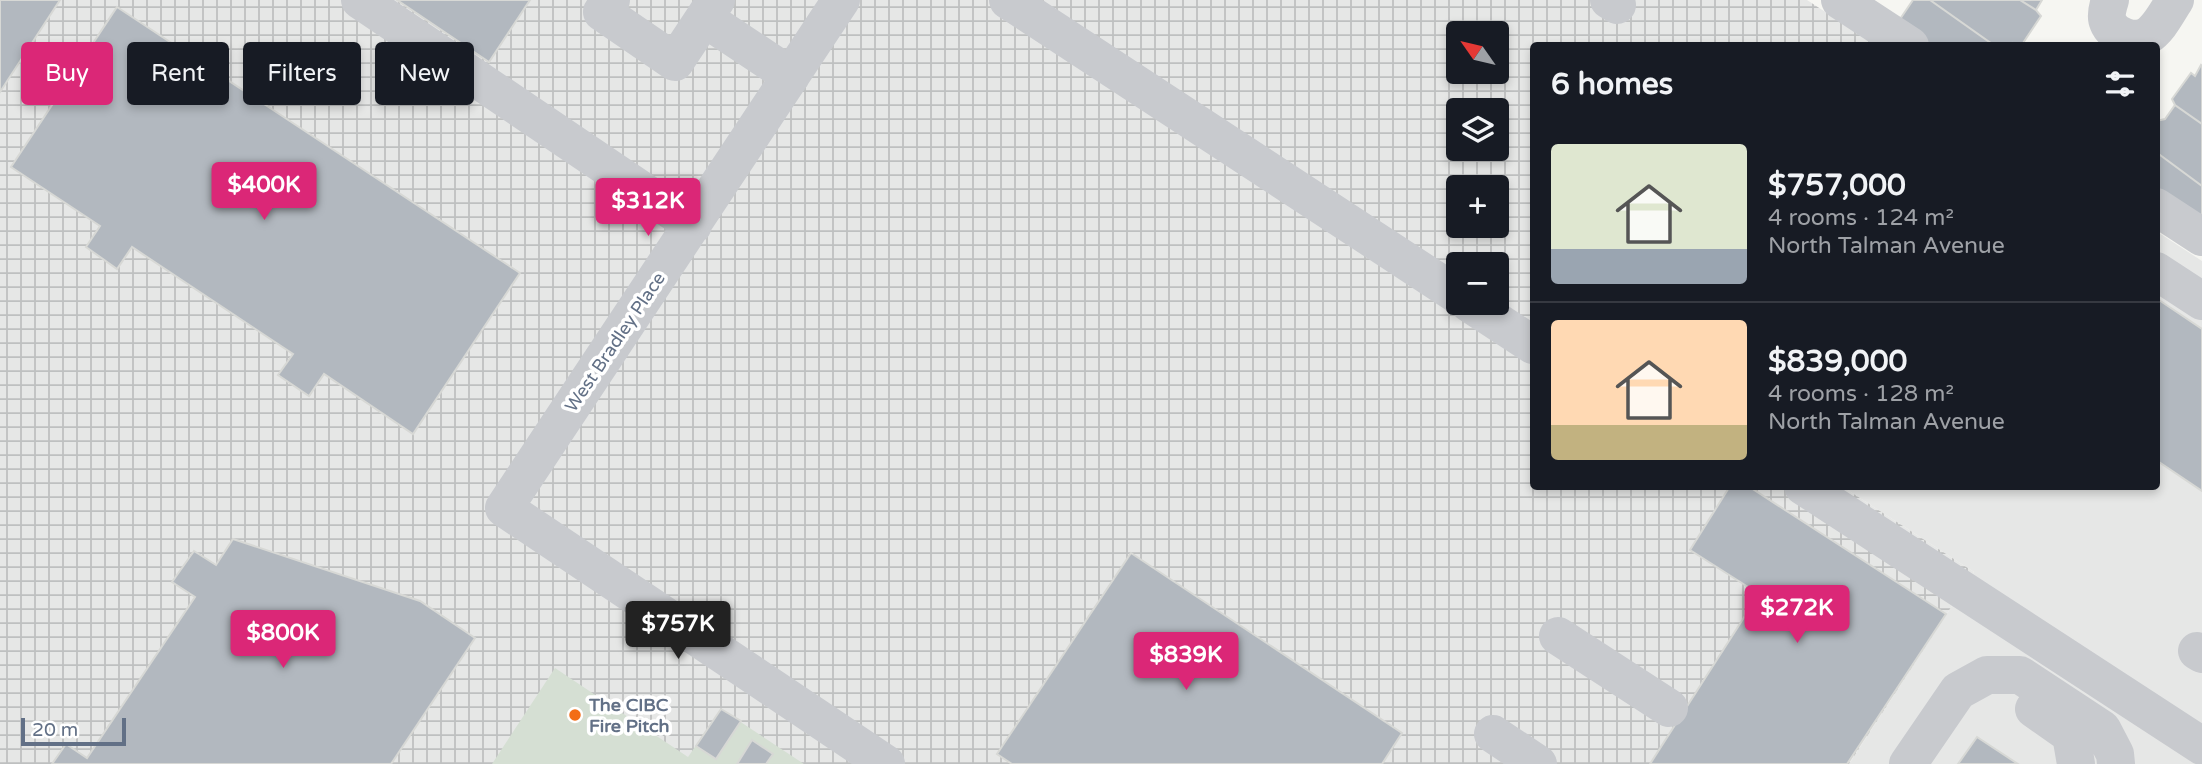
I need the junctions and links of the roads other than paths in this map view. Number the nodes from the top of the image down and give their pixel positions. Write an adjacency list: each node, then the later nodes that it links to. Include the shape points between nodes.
1 (360, 0): 12 (street)
2 (611, 0): 8 (street, via 602,12 675,61)
3 (841, 0): 10 (street, West Bradley Place)
4 (1008, 0): 15 (street)
5 (1840, 0): 9 (street)
6 (2110, 0): 7 (street, via 2107,22 2112,29 2140,39 2156,28)
7 (2175, 0)
8 (710, 9): 10 (street)
9 (1904, 42)
10 (791, 76): 12 (street, West Bradley Place)
11 (2160, 210): 13 (street)
12 (693, 225): 25 (street, West Bradley Place, via 505,508)
13 (2202, 237)
14 (2160, 274): 16 (street)
15 (1446, 287)
16 (2202, 301)
17 (1487, 315): 18 (street)
18 (1530, 343)
19 (1809, 490): 24 (street)
20 (1558, 636): 21 (street)
21 (1669, 708)
22 (2049, 717): 28 (street, via 2014,697 1995,697 1973,708); 29 (street); 30 (street, via 2071,735)
23 (1493, 734): 26 (street)
24 (2202, 746)
25 (886, 764)
26 (1538, 764)
27 (1908, 764): 31 (street, via 1958,691 1987,674 2020,675 2102,729)
28 (1935, 764)
29 (2050, 764)
30 (2076, 764)
31 (2116, 764)

